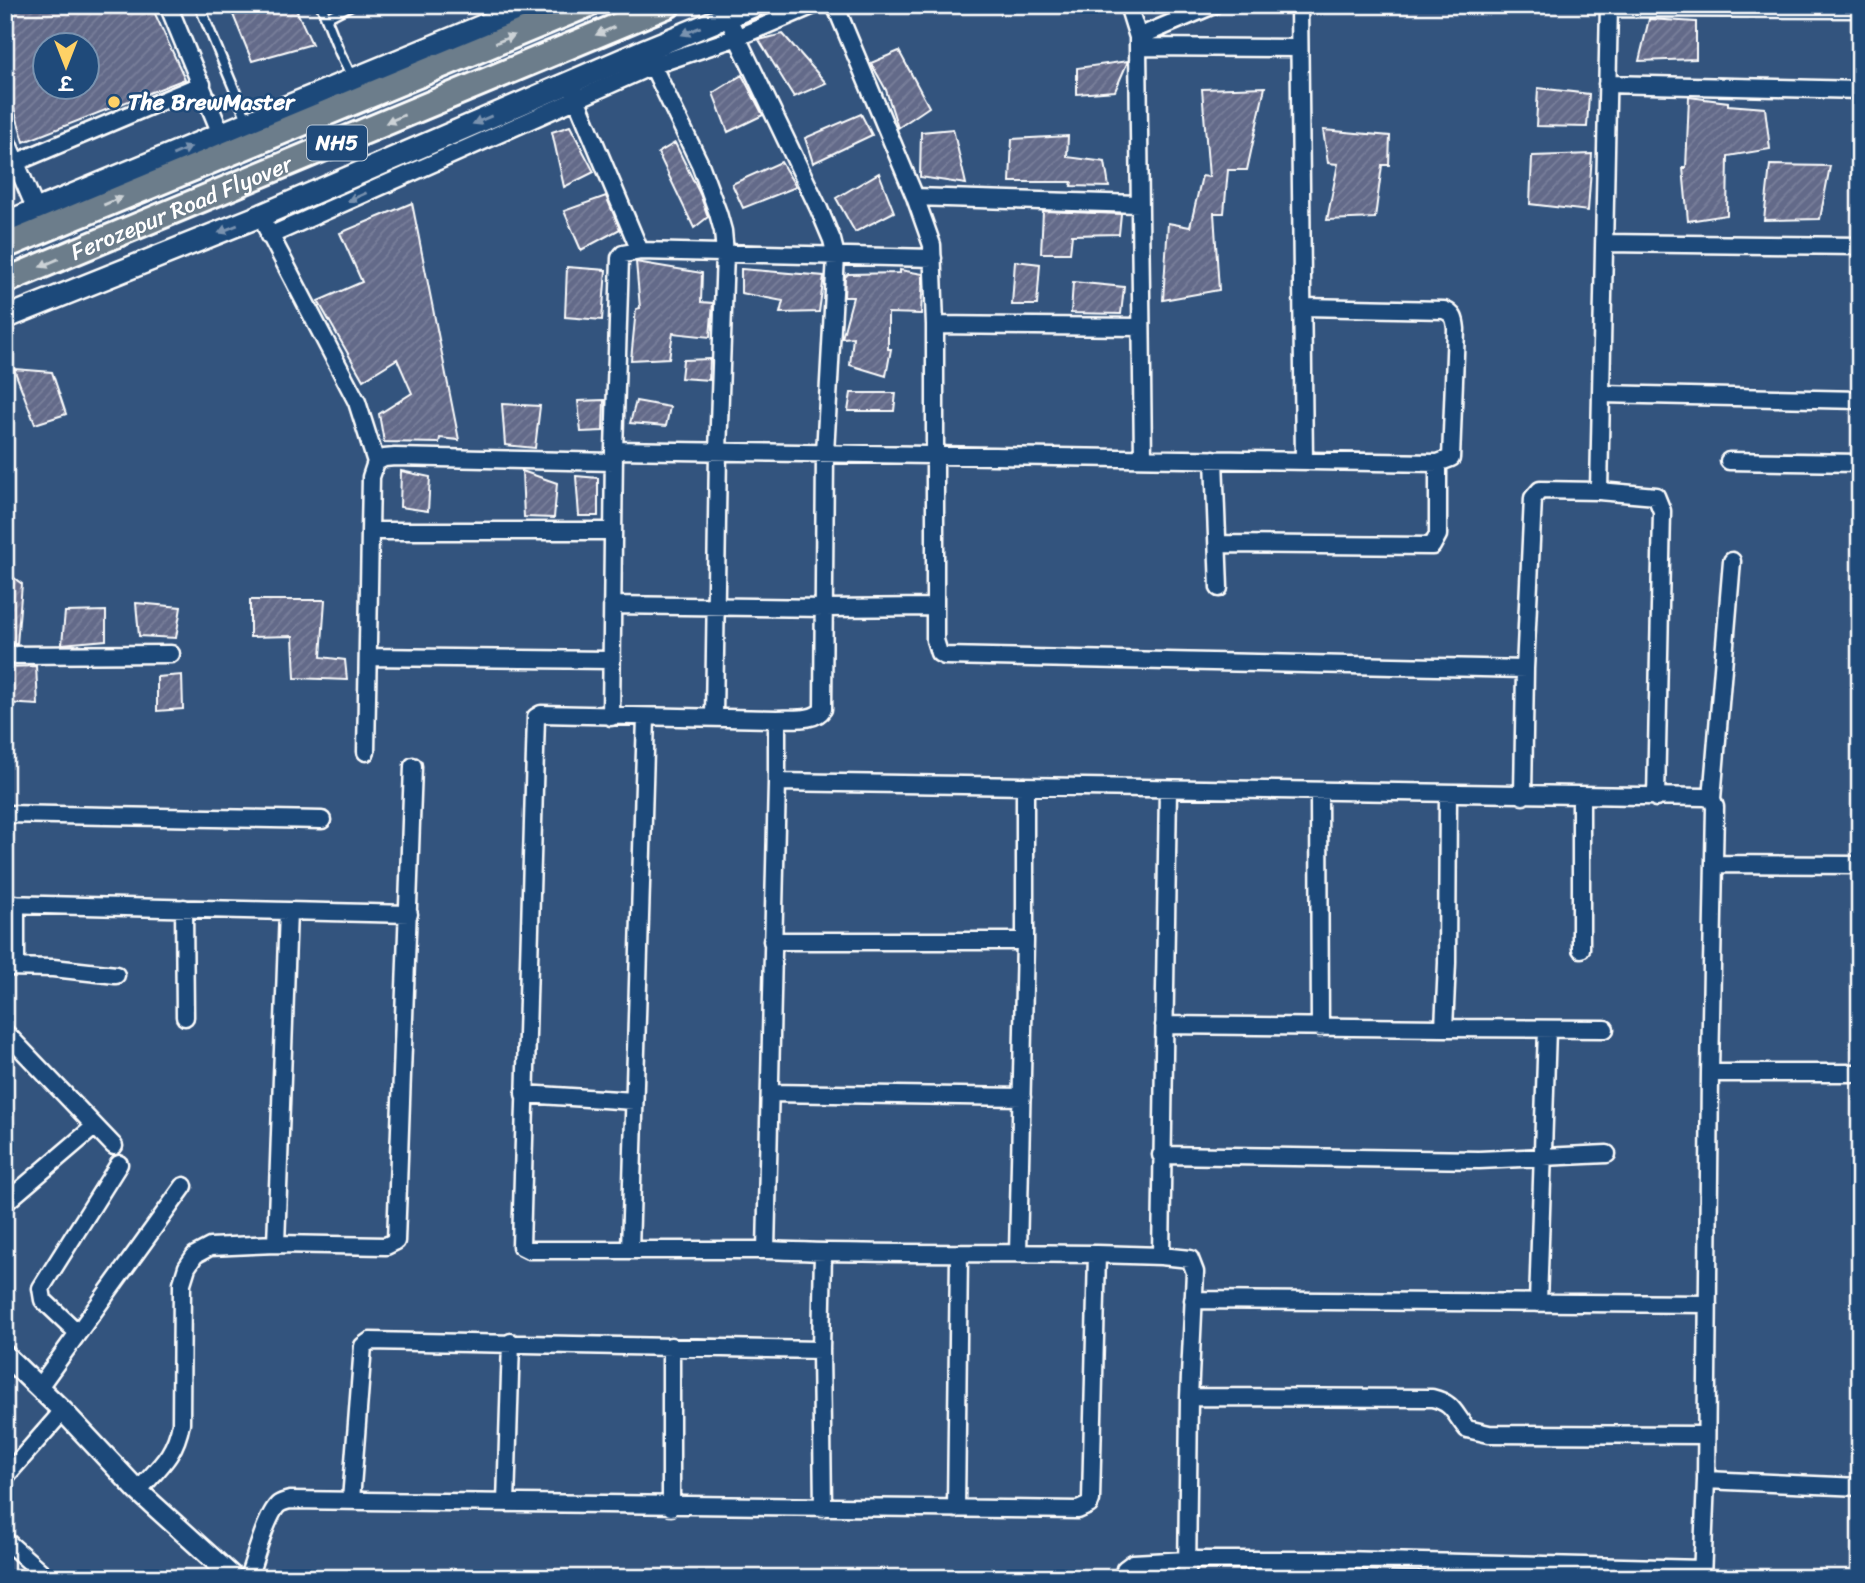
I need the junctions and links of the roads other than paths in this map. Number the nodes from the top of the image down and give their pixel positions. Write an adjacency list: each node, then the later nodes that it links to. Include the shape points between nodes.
1 (168, 5): 23 (street)
2 (199, 5): 27 (lane)
3 (321, 5): 17 (lane)
4 (351, 5): 17 (lane)
5 (533, 5): 22 (main road)
6 (587, 5): 38 (highway, Ferozepur Road Flyover / NH5, one-way to 6)
7 (668, 5): 44 (highway, Ferozepur Road Flyover / NH5, one-way to 44)
8 (755, 5): 16 (main road)
9 (814, 5): 18 (street)
10 (835, 5): 31 (street)
11 (1128, 5): 19 (street)
12 (1214, 5): 19 (street)
13 (1299, 5): 20 (street)
14 (1609, 7): 15 (street); 24 (street)
15 (1860, 9)
16 (727, 16): 18 (street); 21 (main road, one-way to 21)
17 (326, 18): 22 (lane)
18 (738, 37): 21 (street); 42 (street)
19 (1138, 42): 20 (street); 32 (street)
20 (1299, 48): 45 (street)
21 (649, 58): 26 (main road); 41 (street, via 709,188)
22 (354, 79): 27 (main road)
23 (202, 84): 28 (street); 30 (street)
24 (1607, 84): 25 (street); 37 (street)
25 (1860, 90)
26 (573, 91): 34 (main road, one-way to 34); 36 (street, one-way to 36); 40 (street)
27 (248, 122): 28 (main road)
28 (221, 134): 33 (main road, one-way to 28)
29 (5, 137): 30 (street)
30 (15, 163): 33 (street)
31 (915, 197): 32 (street); 43 (street)
32 (1139, 204): 48 (street)
33 (36, 210): 35 (main road)
34 (262, 215): 36 (street); 46 (main road, one-way to 46)
35 (5, 223)
36 (270, 236): 59 (street, via 357,402)
37 (1604, 243): 39 (street); 49 (street)
38 (5, 246)
39 (1860, 246)
40 (640, 251): 41 (street); 54 (street, via 623,254 619,262)
41 (725, 253): 42 (street); 51 (street)
42 (836, 256): 43 (street); 52 (street)
43 (933, 258): 47 (street)
44 (5, 281)
45 (1304, 307): 57 (street); 60 (street, via 1451,312 1456,329 1452,455)
46 (5, 318)
47 (935, 325): 48 (street); 53 (street)
48 (1141, 327): 55 (street)
49 (1601, 394): 50 (street); 62 (street)
50 (1860, 400)
51 (718, 452): 52 (street); 54 (street); 69 (street)
52 (825, 453): 53 (street); 71 (street)
53 (934, 454): 55 (street); 70 (street)
54 (614, 456): 59 (street, via 395,457); 64 (street)
55 (1143, 458): 56 (street)
56 (1214, 459): 57 (street); 65 (street)
57 (1304, 461): 60 (street)
58 (1729, 461): 61 (street)
59 (376, 462): 63 (street)
60 (1438, 463): 65 (street, via 1438,536 1432,546)
61 (1860, 463)
62 (1599, 491): 76 (street, via 1540,490 1533,498); 90 (street, via 1656,496 1661,511)
63 (370, 531): 64 (street); 74 (street)
64 (613, 531): 68 (street)
65 (1218, 544): 67 (street)
66 (1732, 561): 91 (street)
67 (1219, 588)
68 (612, 605): 69 (street); 75 (street)
69 (716, 606): 71 (street); 79 (street)
70 (935, 607): 71 (street); 76 (street, via 935,647 945,656)
71 (824, 608): 80 (street, via 820,714)
72 (171, 654): 73 (street)
73 (5, 655)
74 (368, 657): 75 (street); 81 (street)
75 (611, 660): 77 (street)
76 (1525, 669): 88 (street)
77 (611, 717): 78 (street); 115 (street, via 536,717)
78 (646, 718): 79 (street); 117 (street)
79 (714, 718): 80 (street)
80 (777, 719): 83 (street)
81 (366, 752)
82 (413, 766): 99 (street)
83 (777, 782): 84 (street); 100 (street)
84 (1025, 786): 85 (street); 101 (street)
85 (1168, 789): 86 (street); 106 (street)
86 (1319, 792): 87 (street); 107 (street)
87 (1448, 793): 88 (street); 108 (street)
88 (1523, 796): 89 (street)
89 (1581, 796): 90 (street); 102 (street)
90 (1656, 798): 91 (street)
91 (1712, 799): 94 (street)
92 (5, 814): 93 (street)
93 (323, 820)
94 (1714, 864): 95 (street); 112 (street)
95 (1860, 865)
96 (11, 904): 97 (street); 103 (street)
97 (184, 908): 98 (street); 105 (street)
98 (288, 911): 99 (street); 126 (street)
99 (409, 914): 126 (street, via 396,1241 386,1246)
100 (772, 941): 101 (street); 114 (street)
101 (1026, 941): 116 (street)
102 (1581, 949)
103 (11, 967): 104 (street)
104 (116, 975)
105 (185, 1017)
106 (1164, 1025): 107 (street); 121 (street)
107 (1320, 1028): 108 (street)
108 (1444, 1028): 109 (street)
109 (1547, 1029): 110 (street); 122 (street)
110 (1605, 1029)
111 (5, 1032): 118 (street)
112 (1710, 1073): 113 (street); 136 (street)
113 (1860, 1073)
114 (771, 1093): 116 (street); 128 (street)
115 (524, 1094): 117 (street); 127 (street, via 521,1245 529,1250)
116 (1022, 1097): 130 (street)
117 (634, 1101): 127 (street)
118 (94, 1127): 119 (street); 125 (street)
119 (114, 1146)
120 (1607, 1154): 122 (street)
121 (1161, 1155): 122 (street); 133 (street)
122 (1544, 1157): 135 (street)
123 (119, 1164): 137 (street, via 41,1288 43,1300)
124 (184, 1186): 137 (street)
125 (5, 1203)
126 (276, 1244): 149 (street, via 210,1247 195,1255 187,1267 178,1440)
127 (630, 1250): 128 (street)
128 (766, 1250): 129 (street)
129 (823, 1252): 132 (street); 140 (street)
130 (1018, 1253): 131 (street); 132 (street)
131 (1097, 1254): 133 (street); 154 (street, via 1089,1505 1079,1510)
132 (959, 1255): 154 (street)
133 (1161, 1255): 134 (street, via 1190,1259 1195,1272)
134 (1194, 1300): 135 (street); 143 (street)
135 (1538, 1303): 136 (street)
136 (1708, 1304): 145 (street)
137 (78, 1333): 142 (street)
138 (510, 1342): 139 (street); 150 (street, via 366,1342); 151 (street)
139 (671, 1346): 140 (street); 152 (street)
140 (821, 1350): 153 (street)
141 (6, 1357): 142 (street)
142 (39, 1387): 144 (street)
143 (1189, 1397): 145 (street, via 1432,1398 1452,1407 1468,1429 1489,1434); 156 (street)
144 (63, 1411): 146 (street); 149 (street)
145 (1706, 1435): 147 (street)
146 (5, 1477)
147 (1706, 1480): 148 (street); 161 (street)
148 (1860, 1487)
149 (138, 1491): 163 (street)
150 (351, 1500): 151 (street); 164 (street, via 281,1503 267,1524)
151 (506, 1503): 152 (street)
152 (671, 1507): 153 (street)
153 (823, 1508): 154 (street)
154 (956, 1509)
155 (5, 1540): 158 (street)
156 (1187, 1560): 157 (street); 165 (street, via 1133,1563 1125,1569); 166 (street)
157 (1341, 1560): 159 (street); 167 (street)
158 (30, 1572): 162 (street)
159 (1494, 1572): 160 (street)
160 (1655, 1572): 161 (street)
161 (1702, 1573)
162 (48, 1578)
163 (234, 1578)
164 (248, 1578)
165 (1124, 1578)
166 (1187, 1578)
167 (1341, 1578)

